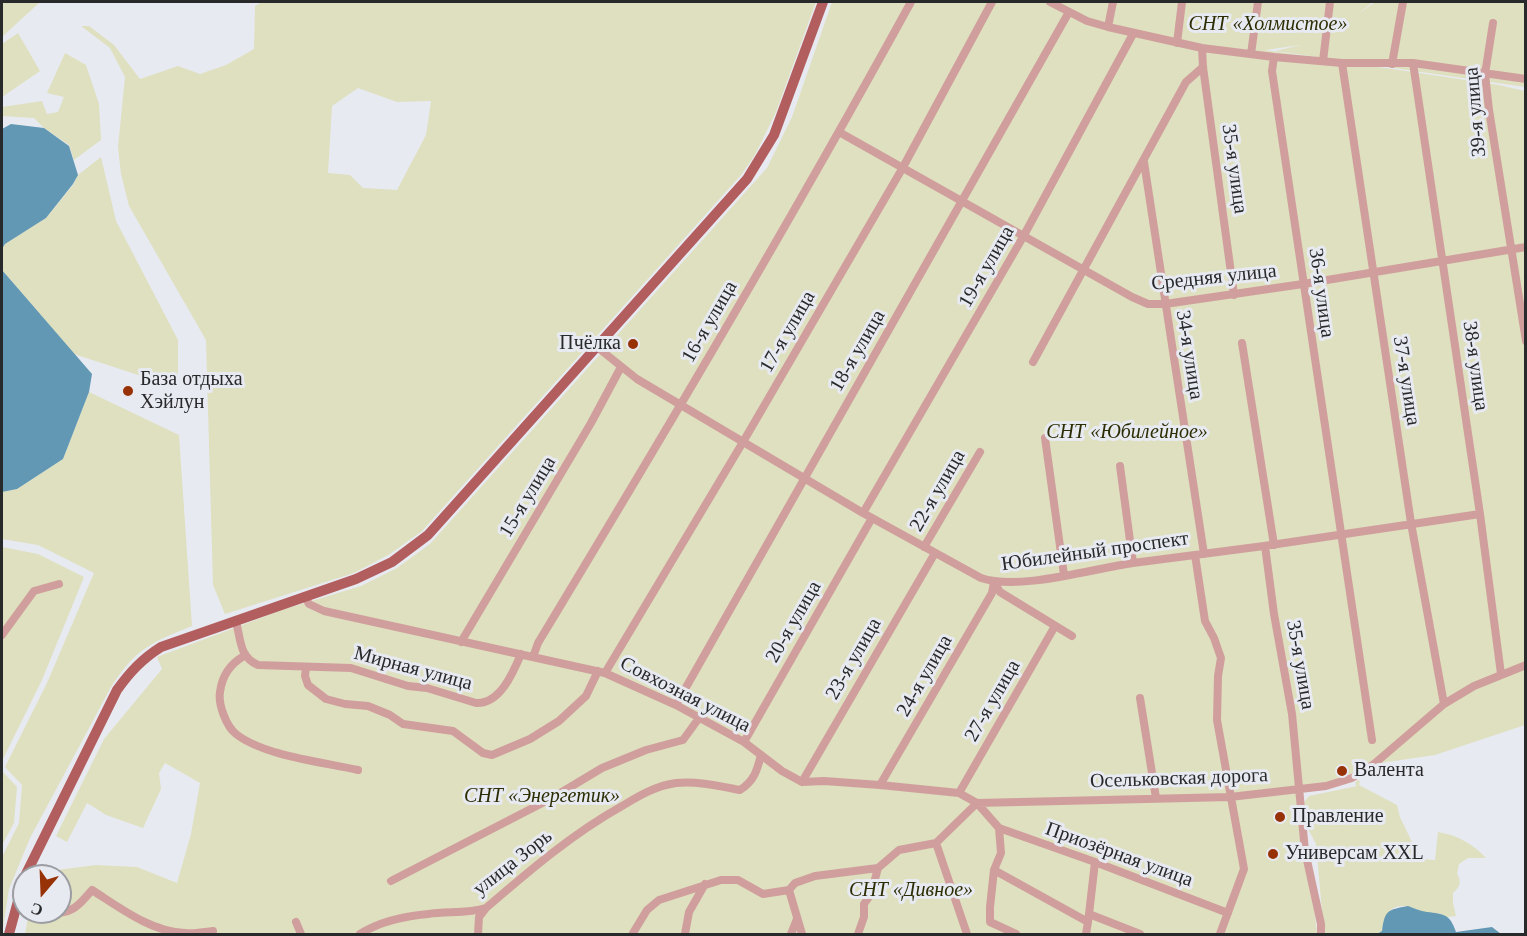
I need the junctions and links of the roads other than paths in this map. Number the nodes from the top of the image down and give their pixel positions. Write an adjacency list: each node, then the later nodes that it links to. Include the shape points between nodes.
1 (823, 2): 40 (main road, via 783,113 761,159)
2 (911, 2): 25 (street, 16-я улица)
3 (992, 2): 27 (street, 17-я улица)
4 (1050, 2): 10 (street)
5 (1113, 2): 12 (street)
6 (1182, 2): 14 (street)
7 (1258, 2): 16 (street)
8 (1330, 2): 18 (street)
9 (1403, 2): 21 (street)
10 (1069, 12): 12 (street); 28 (street, 18-я улица)
11 (1493, 22): 23 (street, 39-я улица)
12 (1108, 27): 13 (street)
13 (1133, 34): 14 (street); 29 (street, 19-я улица)
14 (1177, 43): 15 (street)
15 (1202, 48): 16 (street); 22 (street, 35-я улица)
16 (1251, 54): 17 (street)
17 (1274, 57): 18 (street); 35 (street, 36-я улица, via 1272,71)
18 (1323, 61): 19 (street)
19 (1342, 63): 21 (street); 34 (street, 37-я улица)
20 (1413, 63): 21 (street); 23 (street); 32 (street, 38-я улица)
21 (1392, 64)
22 (1203, 67): 26 (street, via 1186,82); 36 (street, 35-я улица)
23 (1485, 74): 24 (street); 31 (street, 39-я улица)
24 (1526, 80)
25 (840, 132): 27 (street, Средняя улица); 43 (street, 16-я улица)
26 (1144, 162): 33 (street); 37 (street, 34-я улица)
27 (903, 169): 28 (street, Средняя улица); 45 (street, 17-я улица)
28 (962, 202): 29 (street, Средняя улица); 48 (street, 18-я улица)
29 (1023, 237): 33 (street, Средняя улица); 49 (street, 19-я улица)
30 (1526, 247): 31 (street, Средняя улица)
31 (1512, 249): 32 (street, Средняя улица); 38 (street, 39-я улица)
32 (1443, 261): 34 (street, Средняя улица); 50 (street, 38-я улица)
33 (1084, 271): 37 (street, Средняя улица, via 1148,304); 41 (street)
34 (1372, 272): 35 (street, Средняя улица); 52 (street, 37-я улица)
35 (1303, 284): 36 (street, Средняя улица); 53 (street, 36-я улица)
36 (1234, 295): 37 (street, Средняя улица)
37 (1165, 304): 57 (street, 34-я улица)
38 (1526, 340)
39 (1242, 344): 54 (street, 35-я улица)
40 (597, 347): 42 (street, Юбилейный проспект); 62 (main road, via 428,535 392,562)
41 (1033, 362)
42 (621, 367): 43 (street, Юбилейный проспект); 67 (street, 15-я улица)
43 (682, 406): 45 (street, Юбилейный проспект); 70 (street, 16-я улица)
44 (1045, 438): 59 (street)
45 (743, 442): 48 (street, Юбилейный проспект); 73 (street, 17-я улица)
46 (980, 452): 55 (street, 22-я улица)
47 (1120, 466): 58 (street)
48 (805, 478): 49 (street, Юбилейный проспект); 77 (street, 18-я улица)
49 (863, 513): 51 (street, Юбилейный проспект)
50 (1480, 514): 52 (street, Юбилейный проспект); 74 (street, 38-я улица)
51 (872, 518): 55 (street, Юбилейный проспект); 80 (street, 20-я улица)
52 (1411, 523): 53 (street, Юбилейный проспект); 76 (street, 37-я улица)
53 (1340, 534): 54 (street, Юбилейный проспект); 79 (street, 36-я улица)
54 (1270, 545): 57 (street, Юбилейный проспект); 85 (street, 35-я улица, via 1274,614)
55 (924, 547): 56 (street, Юбилейный проспект)
56 (935, 553): 60 (street, Юбилейный проспект); 83 (street, 23-я улица)
57 (1199, 554): 58 (street, Юбилейный проспект); 88 (street, 34-я улица, via 1205,621 1221,658 1217,720)
58 (1133, 563): 59 (street, Юбилейный проспект)
59 (1064, 575): 60 (street, Юбилейный проспект)
60 (994, 582): 64 (street, via 1000,592); 84 (street, 24-я улица, via 992,593)
61 (59, 584): 65 (street, via 34,591)
62 (305, 597): 63 (main road); 67 (street, Совхозная улица, via 309,604 324,611)
63 (236, 622): 69 (street); 93 (main road, via 161,647 130,671)
64 (1055, 626): 66 (street); 86 (street, 27-я улица)
65 (2, 635)
66 (1072, 636)
67 (460, 642): 68 (street, Совхозная улица)
68 (521, 654): 70 (street, Совхозная улица); 72 (street, Мирная улица, via 505,685 484,703 351,668)
69 (244, 656): 72 (street, via 258,665); 82 (street, via 221,681 219,698 234,733 265,749)
70 (533, 657): 73 (street, Совхозная улица)
71 (1526, 664): 74 (street, Осельковская дорога)
72 (306, 667): 73 (street, 17-я улица, via 308,685 326,699 368,706 403,724 453,731 483,753 492,755 559,721 586,696)
73 (601, 672): 77 (street, Совхозная улица)
74 (1501, 674): 76 (street, Осельковская дорога)
75 (1140, 698): 87 (street)
76 (1444, 704): 85 (street, Осельковская дорога, via 1352,778)
77 (676, 705): 78 (street, Совхозная улица)
78 (699, 718): 80 (street, Совхозная улица); 96 (street, via 682,740 602,768)
79 (1372, 740)
80 (744, 742): 81 (street, Совхозная улица)
81 (761, 755): 83 (street, Совхозная улица); 99 (street, улица Зорь, via 750,784 740,790 694,782 652,788 548,856)
82 (358, 770)
83 (802, 782): 84 (street)
84 (880, 784): 86 (street)
85 (1301, 789): 88 (street, Осельковская дорога); 119 (street, 35-я улица, via 1305,850)
86 (959, 793): 89 (street)
87 (1156, 798): 88 (street, Осельковская дорога); 89 (street, Осельковская дорога)
88 (1230, 798): 101 (street, 34-я улица, via 1244,868)
89 (977, 802): 90 (street); 91 (street)
90 (999, 828): 92 (street, Приозёрная улица); 95 (street, via 1001,853)
91 (936, 843): 94 (street, via 899,850); 114 (street)
92 (1095, 862): 101 (street, Приозёрная улица); 103 (street)
93 (31, 864)
94 (878, 868): 98 (street, via 815,876 795,883); 113 (street)
95 (994, 870): 103 (street); 115 (street, via 990,922)
96 (391, 881)
97 (705, 884): 98 (street, via 738,880 763,894); 106 (street, via 659,900 647,910); 110 (street, via 690,912)
98 (789, 890): 102 (street)
99 (486, 908): 108 (street, улица Зорь, via 384,923); 109 (street, via 479,918)
100 (72, 910): 105 (street, via 92,890 162,929 184,933)
101 (1228, 913): 118 (street, 34-я улица)
102 (797, 918): 111 (street); 112 (street)
103 (1088, 918): 116 (street); 117 (street)
104 (296, 922): 107 (street)
105 (213, 931)
106 (633, 933)
107 (300, 934)
108 (360, 934)
109 (478, 934)
110 (685, 934)
111 (790, 934)
112 (802, 934)
113 (858, 934)
114 (967, 934)
115 (1016, 934)
116 (1086, 934)
117 (1140, 934)
118 (1220, 934)
119 (1321, 934)

